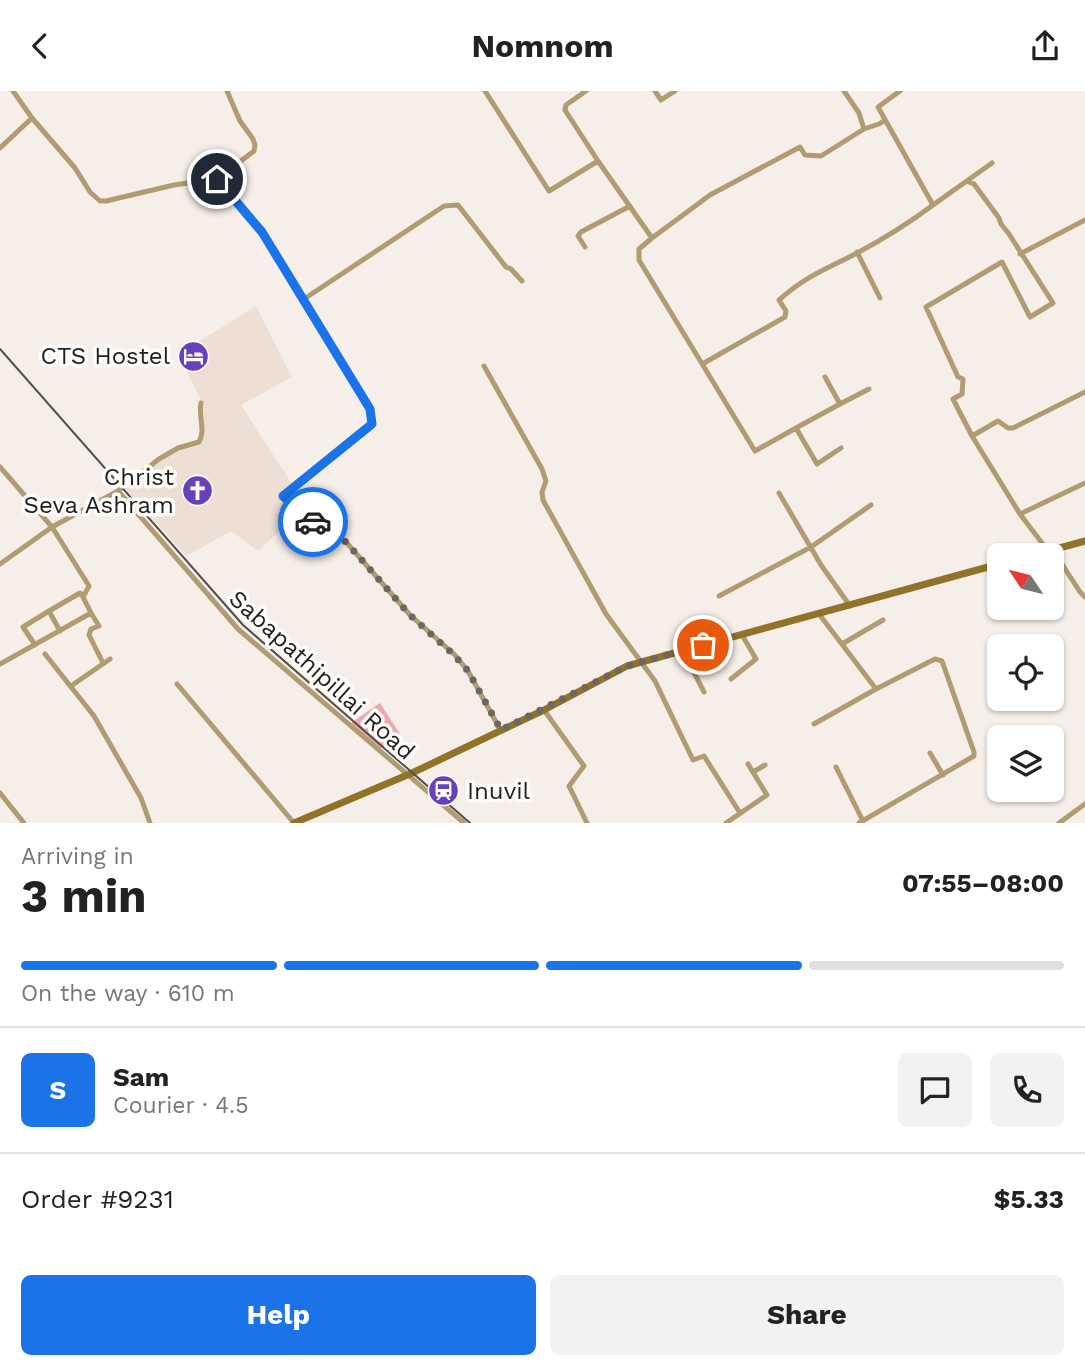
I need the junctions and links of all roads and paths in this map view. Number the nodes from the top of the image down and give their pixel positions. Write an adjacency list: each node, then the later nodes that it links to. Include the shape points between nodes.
1 (13, 91): 9 (street)
2 (227, 91): 15 (street, via 255,145 254,151)
3 (485, 91): 13 (street, via 549,191)
4 (586, 91): 13 (street, via 565,110)
5 (655, 91): 6 (street, via 662,100)
6 (675, 91)
7 (844, 91): 11 (street)
8 (900, 91): 10 (street, via 878,107)
9 (32, 118): 12 (street); 15 (street, via 100,201)
10 (884, 120): 11 (street); 17 (street)
11 (864, 129): 20 (street, via 821,156 806,155 800,147 710,195)
12 (0, 148)
13 (598, 160): 18 (street)
14 (992, 163): 16 (street)
15 (217, 179): 26 (street, via 262,232)
16 (969, 181): 17 (street); 23 (street)
17 (933, 205): 22 (street)
18 (630, 206): 20 (street); 21 (street, via 581,232 578,236)
19 (1085, 220): 23 (street)
20 (652, 238): 27 (street, via 639,249 639,260)
21 (585, 247)
22 (858, 253): 25 (street); 27 (street, via 797,284 779,300 785,317)
23 (1020, 254): 35 (street, via 1053,303 1030,317 1002,262 926,307 958,377 963,379 962,394 953,399)
24 (522, 281): 26 (street, via 458,205 444,206)
25 (880, 298)
26 (304, 299): 76 (street, via 370,409 372,424 283,496 300,513 346,542 410,615 454,655)
27 (704, 363): 34 (street, via 755,451)
28 (484, 366): 66 (street, via 542,469 547,481 543,500 607,614)
29 (825, 377): 33 (street)
30 (869, 389): 33 (street)
31 (1085, 392): 35 (street, via 1013,428 998,421)
32 (201, 403): 39 (street, via 200,442 159,459)
33 (840, 404): 34 (street)
34 (796, 428): 36 (street, via 817,464)
35 (972, 436): 42 (street)
36 (841, 448)
37 (0, 467): 43 (street)
38 (1085, 483): 42 (street)
39 (118, 492): 43 (street); 82 (street, Sabapathipillai Road, via 238,629)
40 (779, 493): 47 (street)
41 (871, 505): 47 (street)
42 (1020, 514): 45 (street)
43 (52, 527): 48 (street); 52 (street, via 89,586)
44 (1085, 541): 46 (main road)
45 (1044, 543)
46 (1064, 546)
47 (811, 547): 51 (street); 54 (street)
48 (0, 564)
49 (987, 568): 54 (main road)
50 (1064, 570): 53 (street)
51 (719, 596)
52 (83, 597): 55 (street, via 80,593); 56 (street)
53 (1085, 597)
54 (850, 606): 57 (main road)
55 (49, 611): 59 (street); 62 (street, via 23,627)
56 (91, 613): 59 (street); 67 (street, via 99,626 89,635)
57 (819, 614): 60 (main road); 61 (street)
58 (883, 620): 61 (street)
59 (60, 631): 62 (street)
60 (742, 635): 63 (main road); 69 (street, via 757,660)
61 (842, 644): 72 (street)
62 (35, 645): 68 (street)
63 (683, 651): 66 (main road); 73 (street)
64 (45, 654): 71 (street)
65 (110, 659): 67 (street)
66 (640, 662): 74 (main road); 86 (street, via 655,681 693,760 705,756)
67 (103, 663): 71 (street)
68 (0, 664)
69 (731, 679)
70 (177, 684): 91 (street)
71 (71, 686): 90 (street, via 94,716 141,798)
72 (876, 689): 75 (street); 83 (street, via 935,659 942,661 974,752)
73 (704, 692)
74 (544, 710): 76 (main road); 93 (street, via 584,766 569,786)
75 (814, 724)
76 (501, 730): 82 (main road)
77 (930, 754): 83 (street)
78 (748, 764): 81 (street)
79 (765, 765): 81 (street)
80 (836, 767): 88 (street)
81 (753, 772): 86 (street, via 766,795)
82 (407, 774): 91 (main road); 92 (street, Sabapathipillai Road)
83 (943, 775): 87 (street)
84 (0, 793): 89 (street)
85 (1085, 804): 95 (street)
86 (740, 813): 94 (street)
87 (874, 820): 88 (street)
88 (861, 822)
89 (24, 823)
90 (150, 823)
91 (294, 823)
92 (464, 823)
93 (587, 823)
94 (726, 823)
95 (1059, 823)

